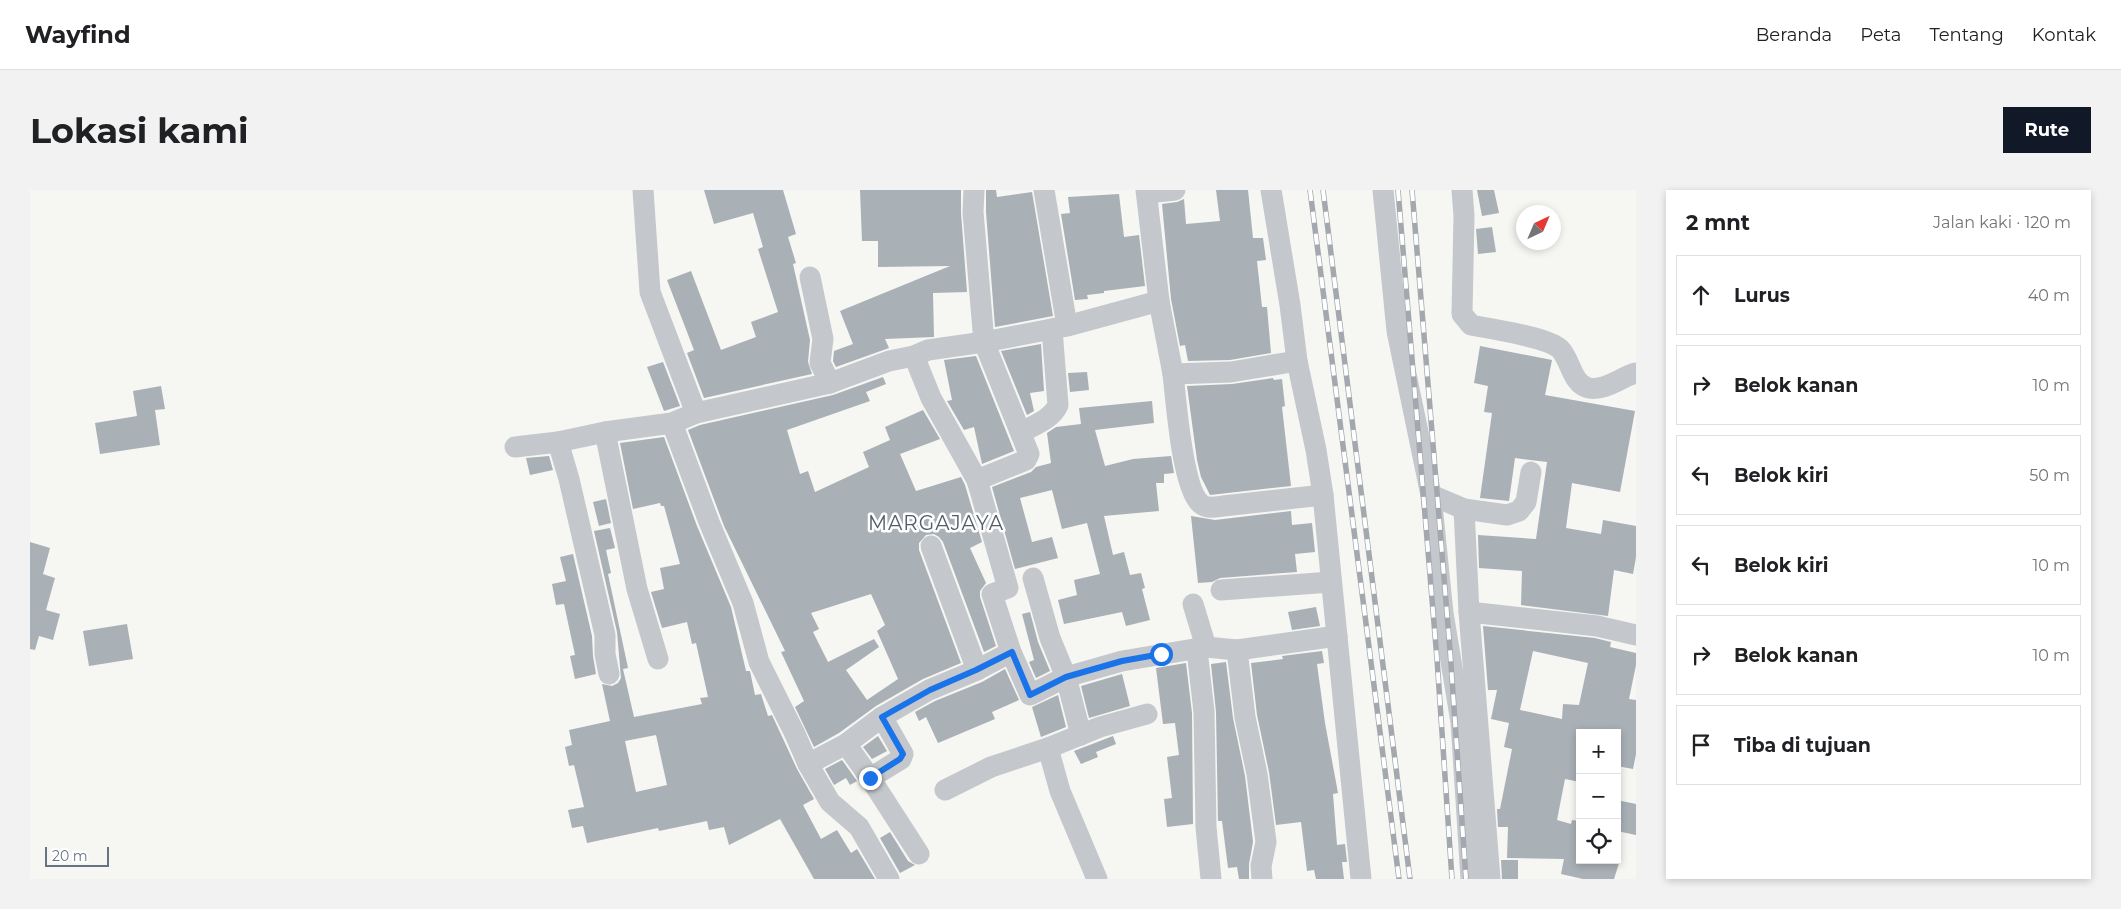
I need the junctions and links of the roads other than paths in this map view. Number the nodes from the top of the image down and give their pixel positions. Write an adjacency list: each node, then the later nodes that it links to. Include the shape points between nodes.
1 (643, 190): 18 (street, via 650,292)
2 (974, 190): 12 (street)
3 (1044, 190): 11 (street)
4 (1175, 190): 8 (street)
5 (1271, 190): 14 (street)
6 (1382, 190): 27 (street, via 1397,331)
7 (1462, 190): 15 (street, via 1462,314 1472,325 1539,340 1560,349 1580,383 1590,388 1604,387)
8 (1146, 191): 10 (street)
9 (810, 277): 17 (street, via 823,339 820,363)
10 (1160, 301): 11 (street); 16 (street)
11 (1060, 328): 12 (street); 21 (street, via 1058,405 1044,420)
12 (984, 342): 13 (street, via 928,350); 21 (street)
13 (914, 356): 17 (street, via 888,361); 25 (street, via 931,398)
14 (1297, 361): 16 (street, via 1231,372); 26 (street)
15 (1636, 373)
16 (1173, 374): 26 (street, via 1186,471 1201,504 1223,506)
17 (830, 383): 18 (street)
18 (696, 414): 19 (street)
19 (672, 423): 20 (street); 49 (street, via 743,603 759,662)
20 (605, 432): 22 (street); 40 (street, via 637,589)
21 (1022, 432): 25 (street, via 1029,454 1026,460)
22 (558, 442): 23 (street); 42 (street, via 605,635)
23 (515, 446)
24 (1532, 472): 28 (street, via 1526,502 1519,511 1507,515)
25 (977, 480): 39 (street, via 1008,588 992,594)
26 (1323, 495): 31 (street)
27 (1431, 496): 28 (street); 58 (street, via 1443,613 1461,722)
28 (1464, 509): 34 (street)
29 (931, 546): 41 (street)
30 (1033, 578): 43 (street, via 1050,638)
31 (1331, 582): 32 (street); 36 (street)
32 (1221, 590)
33 (1193, 604): 37 (street)
34 (1469, 612): 35 (street, via 1597,626); 59 (street)
35 (1636, 635)
36 (1337, 636): 38 (street); 57 (street)
37 (1201, 648): 38 (street); 43 (street, via 1122,661); 55 (street, via 1206,826)
38 (1237, 650): 56 (street, via 1266,842)
39 (1012, 652): 41 (street); 43 (street, via 1030,695)
40 (658, 659)
41 (976, 670): 45 (street, via 930,690)
42 (609, 674)
43 (1066, 677): 46 (street)
44 (1147, 714): 46 (street)
45 (882, 717): 47 (street); 50 (street, via 903,754)
46 (1081, 735): 48 (street)
47 (846, 744): 49 (street); 50 (street)
48 (1048, 748): 51 (street, via 991,767); 54 (street, via 1060,791)
49 (808, 764): 53 (street, via 830,802 859,828)
50 (870, 778): 52 (street)
51 (945, 790)
52 (919, 854)
53 (889, 879)
54 (1097, 879)
55 (1211, 879)
56 (1262, 879)
57 (1361, 879)
58 (1471, 879)
59 (1490, 879)

